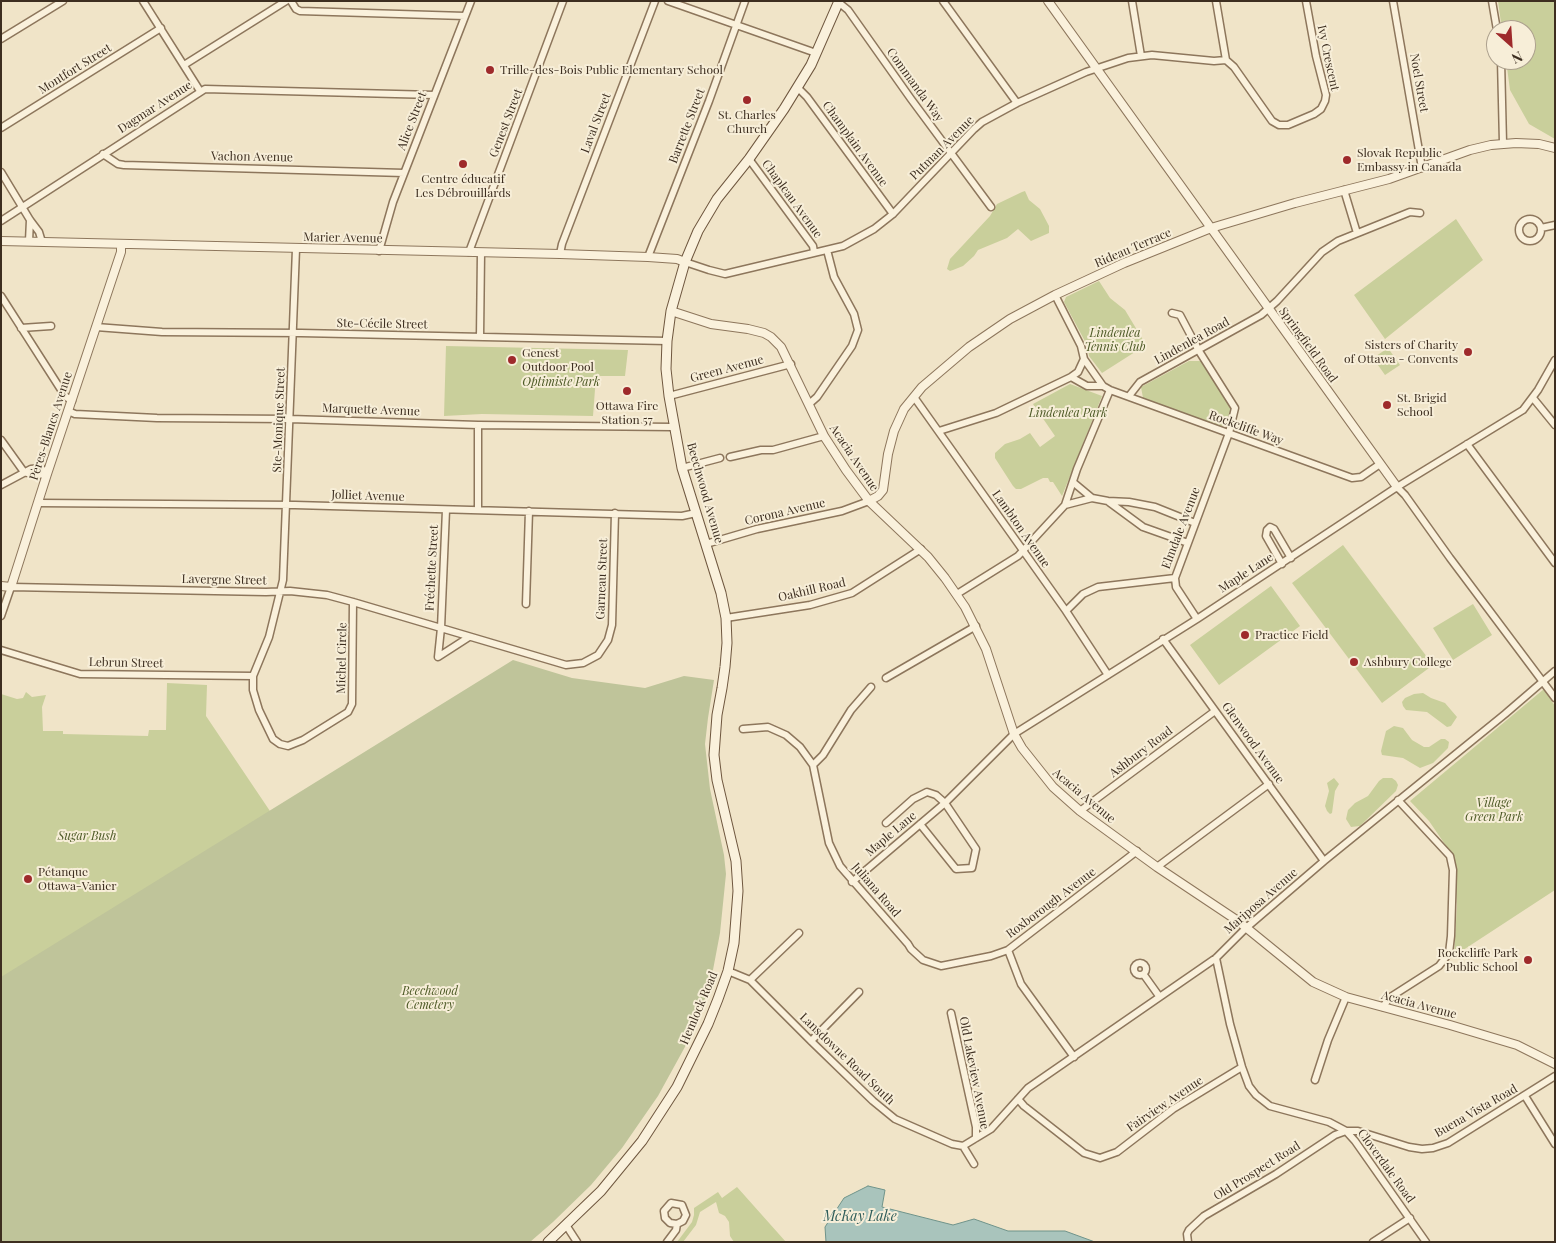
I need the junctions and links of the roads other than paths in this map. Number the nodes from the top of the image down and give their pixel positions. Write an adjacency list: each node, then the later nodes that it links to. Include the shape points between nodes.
1 (63, 1): 22 (street)
2 (143, 1): 21 (street)
3 (286, 1): 26 (street)
4 (291, 1): 18 (street, via 300,11)
5 (471, 1): 18 (street, Alice Street)
6 (563, 1): 60 (street, Genest Street)
7 (655, 1): 63 (street, Laval Street)
8 (668, 1): 20 (street)
9 (745, 1): 20 (street, Barrette Street)
10 (943, 1): 32 (street)
11 (1048, 1): 27 (street, Springfield Road)
12 (1132, 1): 24 (street)
13 (1216, 1): 25 (street)
14 (1306, 1): 25 (street, Ivy Crescent, via 1326,95 1321,109 1288,125 1279,125 1272,121)
15 (1393, 1): 39 (street, Noel Street)
16 (1492, 1): 19 (street)
17 (838, 2): 23 (main road, Beechwood Avenue); 36 (street, Commanda Way, via 848,10)
18 (465, 16): 31 (street, Alice Street)
19 (1495, 20)
20 (736, 25): 23 (street); 64 (street, Barrette Street)
21 (161, 28): 26 (street); 33 (street, Montfort Street)
22 (1, 39)
23 (816, 54): 29 (main road, Beechwood Avenue)
24 (1141, 56): 25 (street, Putman Avenue); 27 (street, Putman Avenue)
25 (1226, 60)
26 (184, 65): 30 (street)
27 (1097, 69): 32 (street, Putman Avenue); 50 (street, Springfield Road)
28 (1501, 70): 34 (street)
29 (798, 87): 38 (main road, Beechwood Avenue); 46 (street, Champlain Avenue)
30 (200, 91): 31 (street, Dagmar Avenue, via 213,88); 37 (street, Dagmar Avenue)
31 (434, 94): 41 (street, Alice Street)
32 (1017, 103): 36 (street, Putman Avenue, via 982,122)
33 (1, 128)
34 (1503, 143): 35 (street, Rideau Terrace, via 1531,143); 39 (street, Rideau Terrace, via 1470,150)
35 (1555, 148)
36 (950, 153): 44 (street, Commanda Way); 46 (street, Putman Avenue)
37 (103, 154): 41 (street, Vachon Avenue, via 124,165); 43 (street, Dagmar Avenue)
38 (749, 160): 62 (street, Chapleau Avenue, via 813,246); 65 (main road, Beechwood Avenue, via 710,211)
39 (1422, 168): 42 (street, Rideau Terrace)
40 (1, 172): 43 (street)
41 (404, 172): 59 (street, Alice Street)
42 (1344, 190): 50 (street, Rideau Terrace); 52 (street)
43 (22, 207): 47 (street); 48 (street, Dagmar Avenue)
44 (991, 207)
45 (1420, 213): 52 (street, Lindenlea Road, via 1410,212)
46 (893, 214): 58 (street, Putman Avenue, via 843,246)
47 (30, 220): 54 (street); 55 (street)
48 (1, 221)
49 (1555, 225): 51 (street)
50 (1211, 228): 66 (street, Rideau Terrace); 68 (street, Springfield Road)
51 (1541, 228)
52 (1357, 233): 68 (street, Lindenlea Road, via 1322,252)
53 (1, 241): 54 (street, Marier Avenue)
54 (28, 241): 55 (street, Marier Avenue)
55 (42, 242): 56 (street, Marier Avenue)
56 (122, 244): 57 (street, Marier Avenue); 72 (street, Pères-Blancs Avenue)
57 (296, 249): 59 (street, Marier Avenue); 74 (street, Ste-Monique Street)
58 (827, 250): 62 (street, Putman Avenue); 88 (street, Chapleau Avenue, via 834,277 854,314 858,330 852,346)
59 (379, 251): 60 (street, Marier Avenue)
60 (469, 252): 61 (street, Marier Avenue)
61 (481, 252): 63 (street, Marier Avenue); 75 (street)
62 (814, 252): 65 (street, Putman Avenue, via 725,274)
63 (560, 254): 64 (street, Marier Avenue)
64 (648, 257): 65 (street, Marier Avenue)
65 (685, 262): 69 (main road, Beechwood Avenue)
66 (1055, 295): 78 (street, via 1081,346); 85 (street, Rideau Terrace, via 1010,319 969,347 932,377)
67 (1, 296): 73 (street)
68 (1268, 308): 77 (street, Lindenlea Road, via 1261,316); 101 (street, Springfield Road)
69 (671, 311): 76 (main road, Beechwood Avenue); 80 (street, Acacia Avenue, via 711,324 764,333 776,341)
70 (1172, 313): 77 (street, Elmdale Avenue, via 1180,315)
71 (51, 326): 73 (street)
72 (96, 327): 74 (street, Ste-Cécile Street, via 162,332); 87 (street, Pères-Blancs Avenue)
73 (21, 328): 87 (street, via 65,396)
74 (293, 333): 75 (street, Ste-Cécile Street); 90 (street, Ste-Monique Street)
75 (480, 337): 76 (street, Ste-Cécile Street)
76 (667, 341): 83 (main road, Beechwood Avenue)
77 (1199, 351): 84 (street, Lindenlea Road, via 1140,382); 95 (street, Elmdale Avenue, via 1234,404)
78 (1084, 360): 81 (street); 82 (street)
79 (1555, 360): 86 (street, Maple Lane)
80 (791, 364): 83 (street, Green Avenue); 88 (street, Acacia Avenue)
81 (1071, 378): 82 (street, Rockcliffe Way, via 1087,386); 94 (street, via 996,414)
82 (1106, 388): 84 (street, Rockcliffe Way); 105 (street)
83 (668, 396): 93 (main road, Beechwood Avenue)
84 (1129, 396): 95 (street, Rockcliffe Way)
85 (914, 397): 94 (street, Lambton Avenue); 109 (street, Rideau Terrace, via 904,409 894,431 883,490)
86 (1533, 398): 92 (street); 98 (street, Maple Lane, via 1523,410)
87 (72, 401): 89 (street, Pères-Blancs Avenue)
88 (809, 404): 96 (street, Acacia Avenue)
89 (68, 411): 90 (street, Marquette Avenue, via 157,418); 104 (street, Pères-Blancs Avenue)
90 (290, 419): 91 (street, Marquette Avenue); 112 (street, Ste-Monique Street)
91 (478, 425): 93 (street, Marquette Avenue); 114 (street)
92 (1555, 426)
93 (673, 427): 102 (main road, Beechwood Avenue)
94 (938, 431): 123 (street, Lambton Avenue)
95 (1229, 433): 101 (street, Rockcliffe Way, via 1352,478 1361,477); 119 (street, Elmdale Avenue)
96 (824, 436): 99 (street, via 773,450); 109 (street, Acacia Avenue)
97 (1, 440): 103 (street)
98 (1467, 444): 107 (street, Maple Lane); 125 (street)
99 (730, 457)
100 (720, 458): 102 (street)
101 (1380, 464): 107 (street, Springfield Road)
102 (682, 468): 118 (main road, Beechwood Avenue)
103 (24, 472): 104 (street, via 41,468); 106 (street)
104 (47, 474): 111 (street, Pères-Blancs Avenue)
105 (1074, 483): 108 (street); 113 (street)
106 (1, 485)
107 (1397, 488): 124 (street, Maple Lane); 148 (street, Springfield Road)
108 (1092, 498): 110 (street); 113 (street)
109 (869, 501): 121 (street, Corona Avenue, via 842,511 757,529); 122 (street, Acacia Avenue)
110 (1108, 501): 119 (street, via 1155,508); 120 (street, via 1143,526)
111 (39, 503): 112 (street, Jolliet Avenue); 129 (street, Pères-Blancs Avenue)
112 (287, 505): 115 (street, Jolliet Avenue); 130 (street, Ste-Monique Street)
113 (1065, 505): 123 (street)
114 (478, 509): 115 (street, Jolliet Avenue); 116 (street, Jolliet Avenue)
115 (446, 510): 139 (street, Fréchette Street)
116 (529, 511): 117 (street, Jolliet Avenue); 133 (street)
117 (615, 513): 118 (street, Jolliet Avenue, via 682,516); 143 (street, Garneau Street, via 612,625 608,640 598,655)
118 (696, 513): 121 (main road, Beechwood Avenue)
119 (1195, 523): 120 (street, Elmdale Avenue)
120 (1188, 543): 127 (street, Elmdale Avenue)
121 (706, 544): 136 (main road, Beechwood Avenue)
122 (921, 549): 131 (street, Acacia Avenue); 136 (street, Oakhill Road, via 852,593 810,605)
123 (1023, 551): 131 (street); 134 (street, Lambton Avenue)
124 (1291, 558): 126 (street, Maple Lane); 126 (street, via 1270,527 1266,536)
125 (1555, 563)
126 (1282, 564): 137 (street, Maple Lane)
127 (1175, 578): 134 (street, Elmdale Avenue, via 1098,587 1083,594); 137 (street, via 1176,587)
128 (1, 586): 129 (street, Lavergne Street)
129 (11, 587): 130 (street, Lavergne Street); 135 (street, Pères-Blancs Avenue)
130 (280, 592): 132 (street, Lavergne Street, via 327,595); 146 (street, Michel Circle, via 269,637)
131 (957, 594): 138 (street, Acacia Avenue)
132 (354, 602): 139 (street, Lavergne Street); 146 (street, Michel Circle, via 352,704 348,712 303,740 288,746 280,744 273,739 259,710 253,690)
133 (526, 604)
134 (1066, 611): 145 (street, Lambton Avenue)
135 (1, 616)
136 (726, 618): 154 (main road, Beechwood Avenue, via 724,674)
137 (1196, 619): 141 (street, Maple Lane)
138 (976, 626): 147 (street); 153 (street, Acacia Avenue)
139 (441, 628): 140 (street, Lavergne Street); 140 (street, via 438,657)
140 (469, 636): 143 (street, Lavergne Street, via 566,665)
141 (1163, 639): 145 (street, Maple Lane); 151 (street, Glenwood Avenue)
142 (1, 650): 146 (street, Lebrun Street, via 80,674)
143 (583, 663)
144 (1555, 671): 148 (street, Mariposa Avenue)
145 (1108, 675): 153 (street, Maple Lane)
146 (254, 676)
147 (886, 678)
148 (1542, 682): 150 (street, Springfield Road); 157 (street, Mariposa Avenue)
149 (871, 687): 155 (street)
150 (1555, 698)
151 (1215, 710): 156 (street, Glenwood Avenue); 159 (street, Ashbury Road)
152 (743, 729): 155 (street, Juliana Road, via 768,727 786,735)
153 (1014, 734): 158 (street, Maple Lane); 159 (street, Acacia Avenue, via 1052,787)
154 (714, 736): 170 (main road, Hemlock Road, via 717,780 736,861 738,891)
155 (813, 765): 165 (street, Juliana Road, via 829,843)
156 (1269, 784): 163 (street, Glenwood Avenue); 164 (street)
157 (1398, 800): 163 (street, Mariposa Avenue); 176 (street, via 1450,856 1453,870 1451,936 1449,953 1439,966 1389,998)
158 (945, 803): 160 (street, Maple Lane, via 936,794 927,792); 161 (street, Maple Lane); 161 (street, via 976,849 972,868 956,869)
159 (1080, 811): 162 (street, Acacia Avenue)
160 (886, 823)
161 (920, 824): 165 (street, Maple Lane)
162 (1137, 851): 164 (street, Acacia Avenue); 168 (street, Roxborough Avenue)
163 (1324, 861): 166 (street, Mariposa Avenue)
164 (1157, 867): 166 (street, Acacia Avenue)
165 (852, 882): 168 (street, Juliana Road, via 923,960 941,966)
166 (1246, 928): 169 (street, Mariposa Avenue); 175 (street, Acacia Avenue, via 1313,982)
167 (799, 933): 172 (street)
168 (1008, 950): 179 (street, Roxborough Avenue, via 1021,984)
169 (1216, 958): 174 (street, Mariposa Avenue); 181 (street, Cloverdale Road)
170 (728, 971): 172 (street, Lansdowne Road South); 193 (main road, Hemlock Road, via 708,1024 677,1087 642,1141 601,1191)
171 (1144, 974): 174 (street)
172 (750, 980): 178 (street, Lansdowne Road South)
173 (859, 992): 178 (street)
174 (1159, 996): 179 (street, Mariposa Avenue)
175 (1346, 997): 176 (street, Acacia Avenue); 183 (street)
176 (1383, 1007): 180 (street, Acacia Avenue, via 1517,1045)
177 (951, 1013): 187 (street, Old Lakeview Avenue)
178 (811, 1041): 189 (street, Lansdowne Road South, via 895,1120)
179 (1074, 1057): 185 (street, Mariposa Avenue, via 1028,1088)
180 (1555, 1064)
181 (1242, 1067): 185 (street, Fairview Avenue, via 1174,1109 1116,1152 1100,1158 1084,1152); 186 (street, Cloverdale Road, via 1253,1090 1270,1106 1329,1122)
182 (1555, 1076): 184 (street, Buena Vista Road)
183 (1314, 1080)
184 (1525, 1096): 186 (street, Buena Vista Road, via 1434,1148 1422,1150 1366,1132); 188 (street)
185 (1018, 1099): 187 (street, Mariposa Avenue, via 996,1124)
186 (1346, 1131): 191 (street, Cloverdale Road); 194 (street, Old Prospect Road, via 1204,1216 1189,1230)
187 (976, 1138): 189 (street)
188 (1555, 1144)
189 (963, 1146): 190 (street)
190 (974, 1164)
191 (1410, 1218): 198 (street); 199 (street, Cloverdale Road)
192 (677, 1224): 197 (street)
193 (566, 1226): 195 (main road, Hemlock Road); 196 (street)
194 (1188, 1239)
195 (548, 1242)
196 (577, 1242)
197 (667, 1242)
198 (1373, 1242)
199 (1426, 1242)

